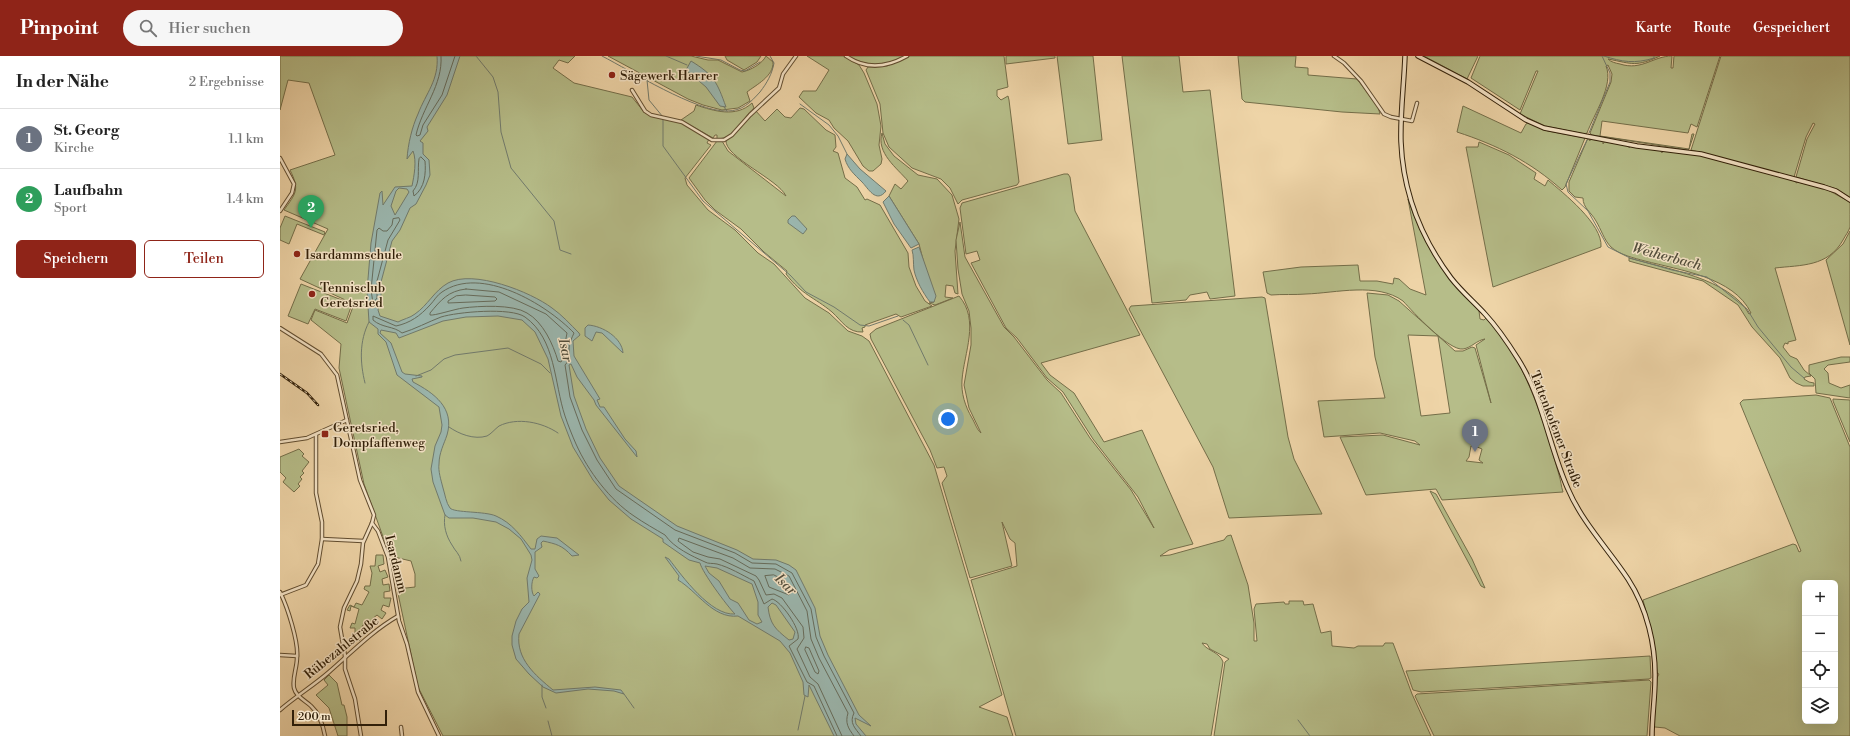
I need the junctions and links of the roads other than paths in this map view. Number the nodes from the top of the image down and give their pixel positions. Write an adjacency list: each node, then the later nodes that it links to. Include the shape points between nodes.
1 (846, 56): 2 (street, via 858,63 874,66 888,65)
2 (907, 56)
3 (1334, 56): 9 (street, via 1361,81 1384,114)
4 (1405, 56): 9 (main road, Tattenkofener Straße)
5 (1418, 56): 11 (main road, via 1544,128 1608,141 1717,157 1824,187)
6 (794, 57): 7 (street, via 783,74 779,88 724,140 712,140 682,122 655,117 645,111)
7 (632, 90)
8 (1417, 103): 9 (street, via 1412,121)
9 (1402, 119): 32 (main road, Tattenkofener Straße, via 1402,158 1408,191 1428,242 1452,279 1493,324 1520,362 1530,381 1568,490 1592,530 1630,582 1639,600 1646,618 1655,661)
10 (280, 158): 12 (street, via 294,184 294,189)
11 (1850, 200)
12 (280, 211)
13 (280, 328): 14 (street, Isardamm, via 312,347 333,368 337,375)
14 (347, 420): 15 (street); 17 (street, Isardamm, via 360,480 374,515)
15 (316, 434): 16 (street); 18 (street, via 316,493 322,522)
16 (280, 442)
17 (372, 523): 19 (street); 21 (street, Isardamm, via 378,531 388,557)
18 (322, 539): 19 (street); 20 (street, via 318,564 310,581 306,585)
19 (363, 541): 24 (street, via 357,581 341,614 340,627)
20 (280, 594): 23 (street, via 291,620)
21 (398, 616): 24 (street, Rübezahlstraße); 31 (street, Isardamm, via 418,692)
22 (280, 655): 23 (street)
23 (298, 656): 25 (street, via 294,682)
24 (345, 656): 25 (street, Rübezahlstraße, via 329,672); 29 (street, via 344,668 355,699)
25 (297, 695): 26 (street, Rübezahlstraße); 28 (street, via 312,706 322,721)
26 (280, 710)
27 (401, 727): 30 (street)
28 (325, 736)
29 (361, 736)
30 (402, 736)
31 (439, 736)
32 (1652, 736)

